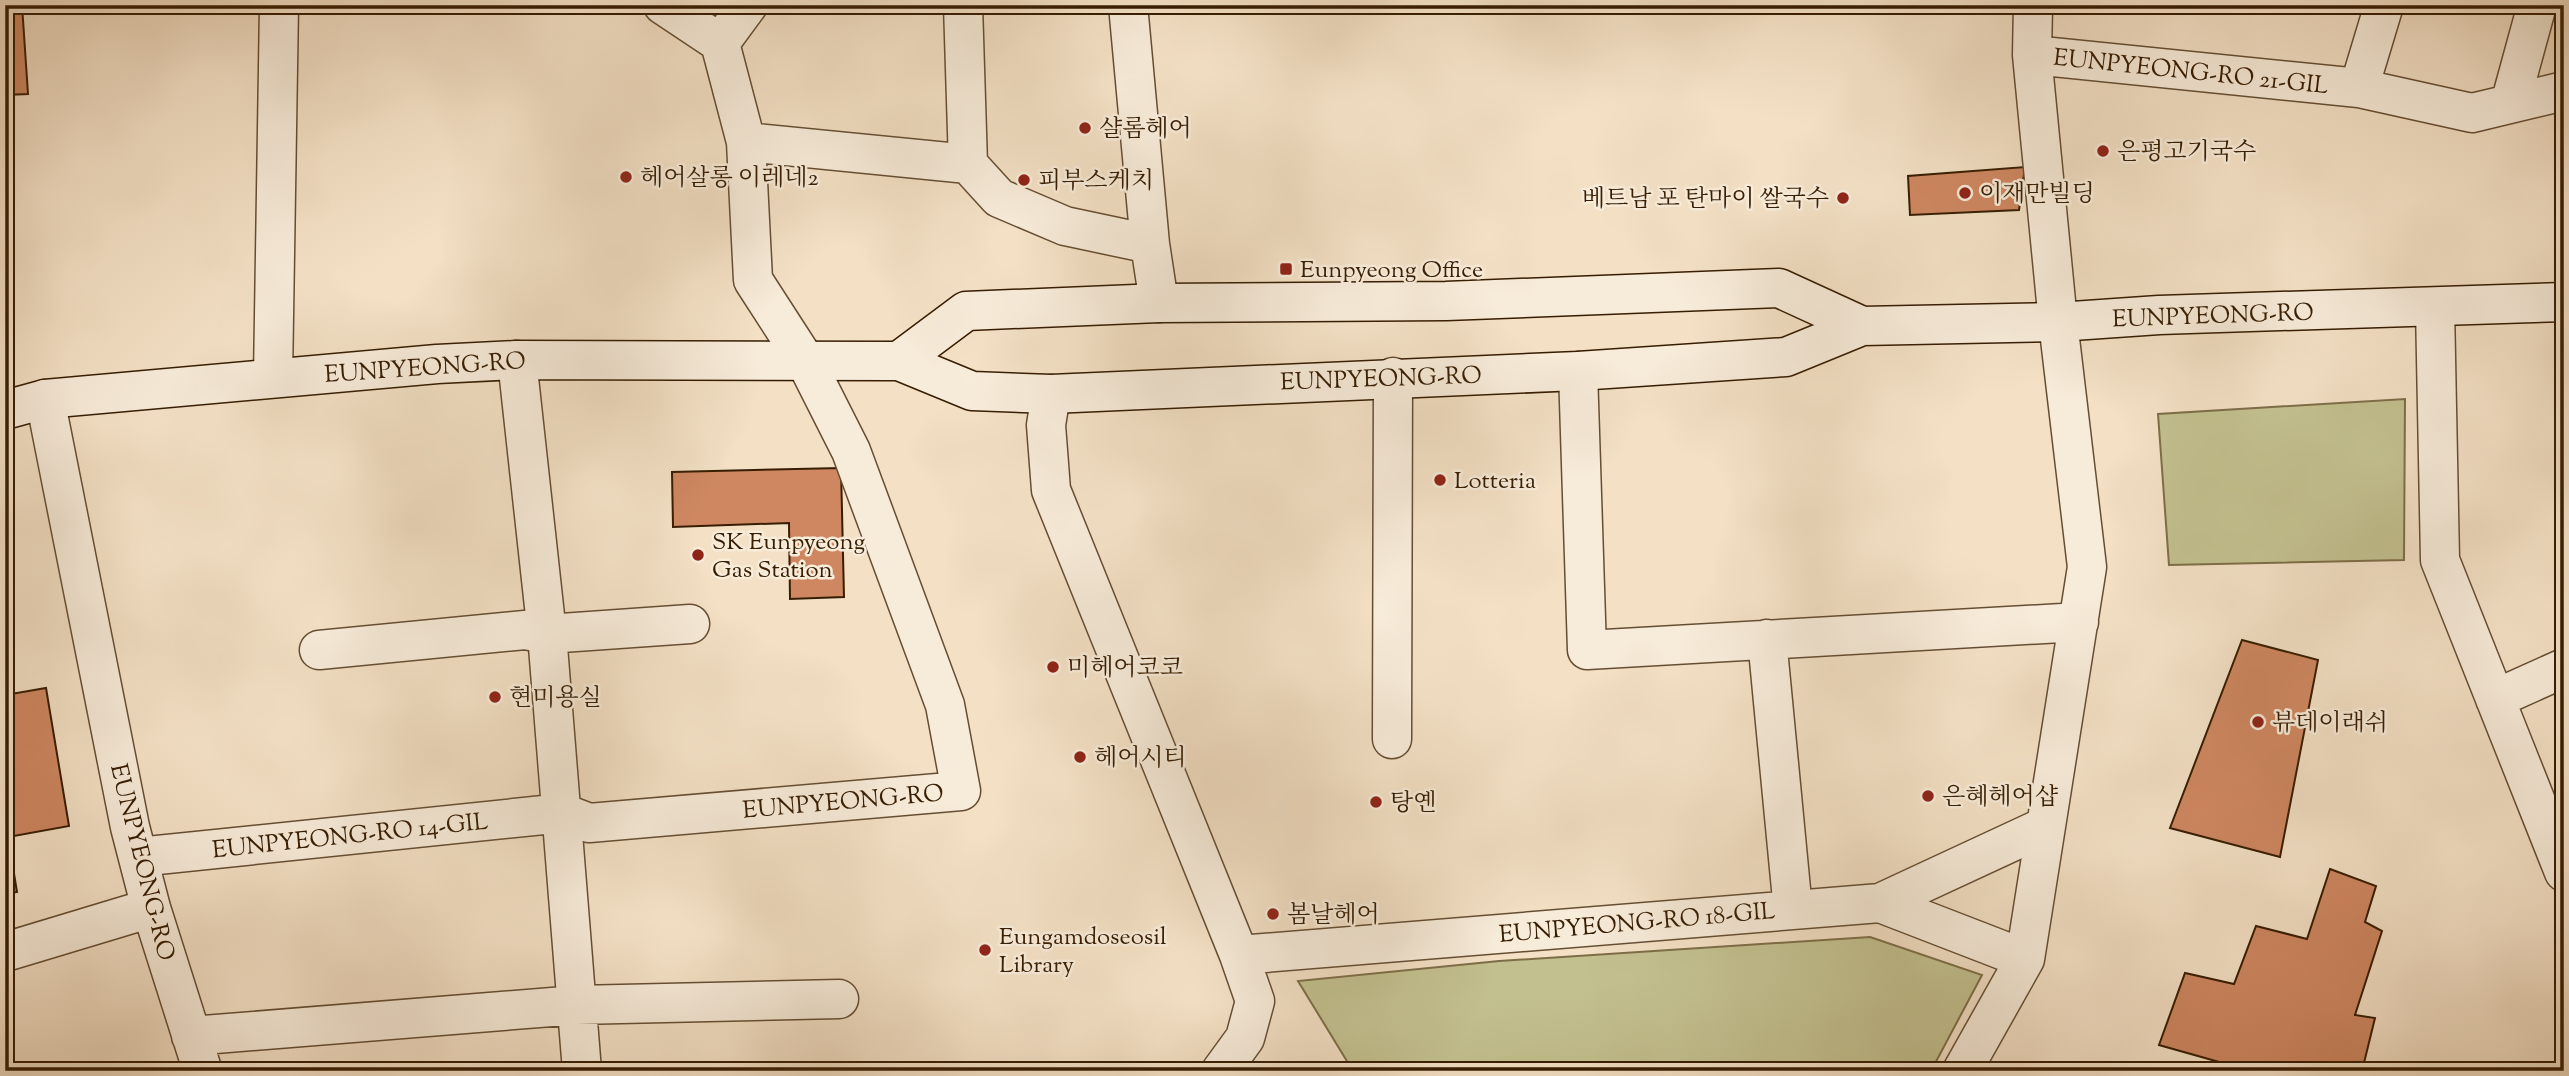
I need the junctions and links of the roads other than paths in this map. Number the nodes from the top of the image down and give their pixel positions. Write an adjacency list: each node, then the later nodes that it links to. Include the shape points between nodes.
1 (279, 5): 27 (street)
2 (663, 5): 9 (street)
3 (748, 5): 9 (street)
4 (962, 5): 15 (street)
5 (1129, 5): 16 (street)
6 (2033, 5): 10 (street, EUNPYEONG-RO 21-GIL)
7 (2384, 5): 11 (street, EUNPYEONG-RO 21-GIL)
8 (2537, 5): 13 (street)
9 (720, 43): 14 (street)
10 (2032, 55): 11 (street, EUNPYEONG-RO 21-GIL); 20 (street)
11 (2359, 88): 13 (street, EUNPYEONG-RO 21-GIL, via 2472,113)
12 (2564, 91): 13 (street, EUNPYEONG-RO 21-GIL)
13 (2510, 104)
14 (746, 142): 15 (street); 24 (street, via 753,280)
15 (968, 163): 16 (street, via 999,198 1065,226)
16 (1150, 244): 18 (street)
17 (2564, 302): 19 (street, EUNPYEONG-RO)
18 (1158, 303): 21 (street, EUNPYEONG-RO, via 1446,300 1779,288); 23 (street, EUNPYEONG-RO, via 965,311)
19 (2435, 307): 20 (street, EUNPYEONG-RO); 38 (street, via 2440,560)
20 (2058, 322): 21 (street, EUNPYEONG-RO); 32 (street, via 2088,567)
21 (1862, 326): 25 (street, EUNPYEONG-RO, via 1786,357)
22 (517, 360): 24 (street, EUNPYEONG-RO); 27 (street, EUNPYEONG-RO); 34 (street)
23 (899, 361): 24 (street, EUNPYEONG-RO); 29 (street, EUNPYEONG-RO, via 972,391)
24 (806, 362): 40 (street, EUNPYEONG-RO, via 851,451 945,705 961,792 589,823)
25 (1578, 371): 26 (street, EUNPYEONG-RO); 35 (street, via 1587,650)
26 (1393, 377): 29 (street, EUNPYEONG-RO); 39 (street)
27 (273, 378): 30 (street, EUNPYEONG-RO)
28 (5, 385): 30 (street)
29 (1051, 394): 48 (street, via 1046,425 1051,490)
30 (45, 399): 31 (street, EUNPYEONG-RO); 42 (street, EUNPYEONG-RO)
31 (5, 410)
32 (2079, 622): 35 (street); 41 (street)
33 (690, 624): 34 (street)
34 (547, 634): 36 (street, via 525,630); 40 (street)
35 (1767, 639): 46 (street)
36 (319, 650)
37 (2564, 668): 38 (street)
38 (2495, 699): 43 (street)
39 (1392, 739)
40 (563, 813): 42 (street, EUNPYEONG-RO 14-GIL); 51 (street)
41 (2046, 826): 44 (street); 49 (street)
42 (138, 858): 45 (street, EUNPYEONG-RO)
43 (2564, 872)
44 (1880, 902): 46 (street, EUNPYEONG-RO 18-GIL); 49 (street, EUNPYEONG-RO 18-GIL)
45 (151, 908): 47 (street); 52 (street, EUNPYEONG-RO)
46 (1793, 910): 48 (street, EUNPYEONG-RO 18-GIL)
47 (5, 952)
48 (1239, 955): 54 (street, via 1255,1001 1245,1038)
49 (2025, 959): 55 (street)
50 (839, 999): 51 (street)
51 (577, 1005): 52 (street); 53 (street)
52 (193, 1053)
53 (582, 1071)
54 (1221, 1071)
55 (1962, 1071)

